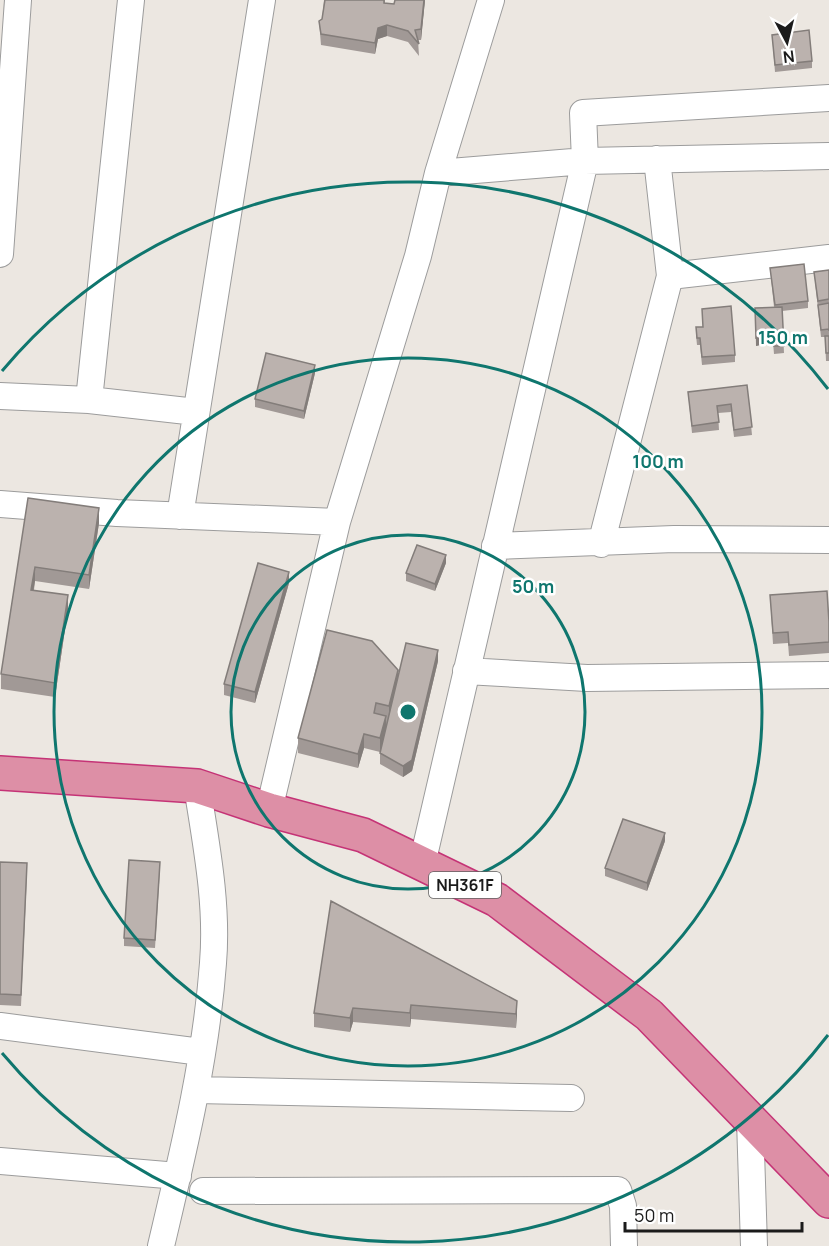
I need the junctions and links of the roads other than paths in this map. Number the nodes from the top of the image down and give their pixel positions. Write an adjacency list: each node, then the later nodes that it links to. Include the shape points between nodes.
1 (18, 0): 10 (street)
2 (130, 0): 14 (street)
3 (262, 0): 15 (street)
4 (491, 0): 9 (street)
5 (829, 98): 8 (street, via 583,113)
6 (829, 156): 7 (street)
7 (657, 159): 8 (street); 12 (street)
8 (585, 161): 9 (street); 21 (street)
9 (438, 173): 18 (street, via 418,256)
10 (0, 254)
11 (829, 258): 12 (street)
12 (670, 276): 20 (street)
13 (0, 396): 14 (street)
14 (89, 400): 15 (street)
15 (196, 412): 17 (street)
16 (0, 504): 17 (street)
17 (180, 516): 18 (street)
18 (337, 522): 26 (street)
19 (829, 540): 20 (street, via 674,539)
20 (601, 544): 21 (street)
21 (495, 546): 22 (street)
22 (466, 671): 23 (street, via 587,678); 27 (street)
23 (829, 675)
24 (0, 773): 25 (highway, NH361F)
25 (197, 786): 26 (highway, NH361F); 29 (street, via 211,875 213,962)
26 (269, 810): 27 (highway, NH361F, via 363,835)
27 (422, 864): 32 (highway, NH361F, via 496,900 649,1015)
28 (0, 1026): 29 (street)
29 (201, 1052): 30 (street)
30 (196, 1090): 31 (street); 34 (street)
31 (571, 1098)
32 (750, 1120): 36 (highway, NH361F); 39 (street)
33 (0, 1161): 34 (street)
34 (178, 1176): 37 (street)
35 (203, 1191): 38 (street, via 618,1190 623,1206)
36 (829, 1202)
37 (161, 1246)
38 (624, 1246)
39 (754, 1246)

